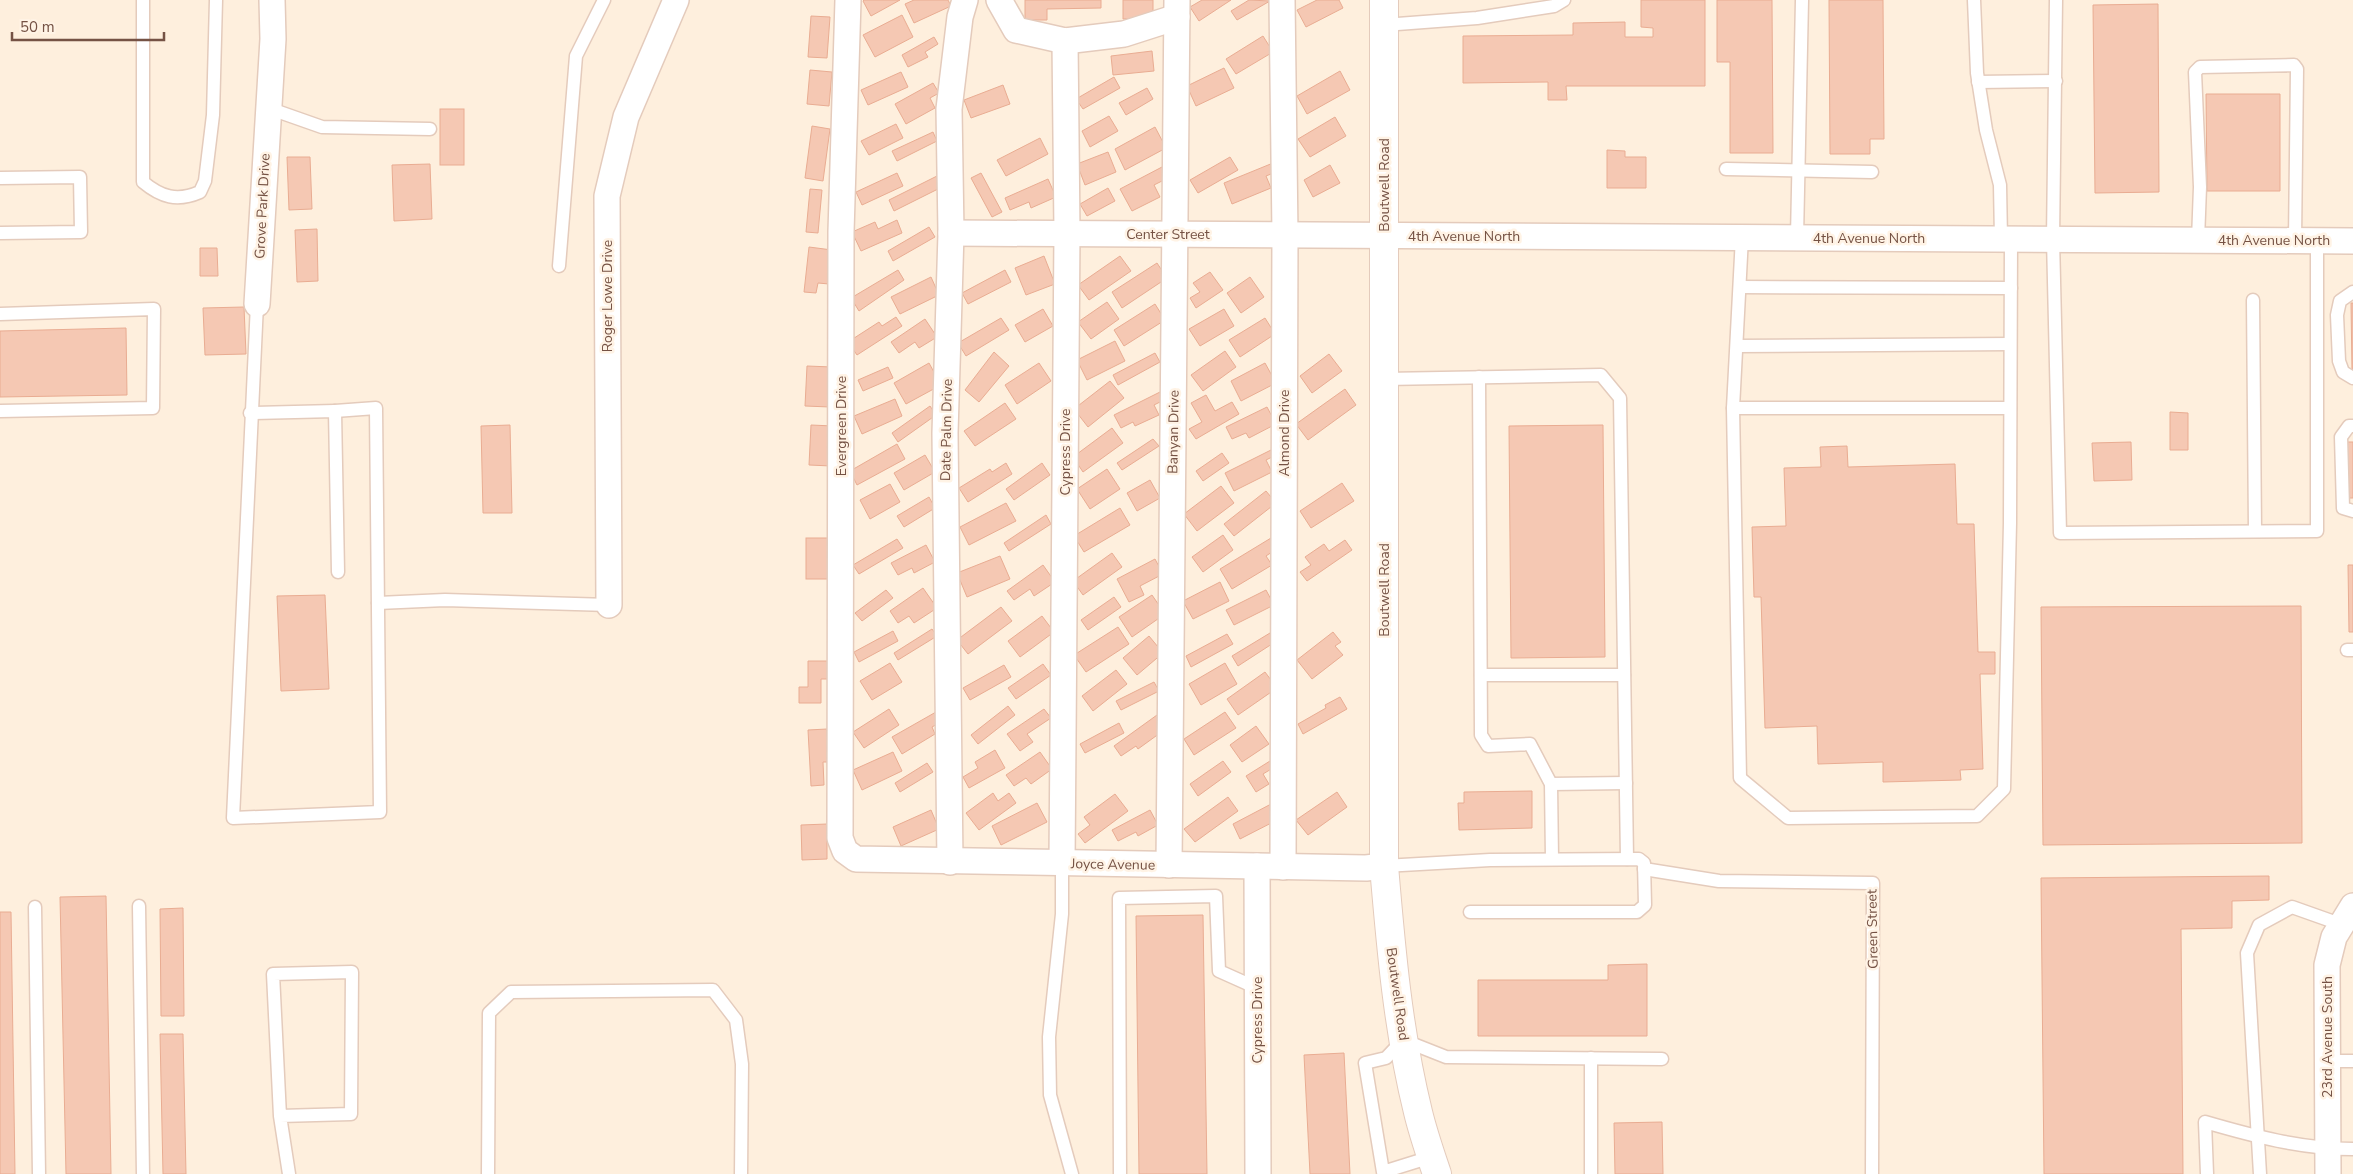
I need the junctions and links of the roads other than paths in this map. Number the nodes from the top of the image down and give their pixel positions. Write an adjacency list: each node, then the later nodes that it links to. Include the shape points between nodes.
1 (143, 0): 2 (lane, via 143,182 156,193 188,198 200,192 205,181 213,115)
2 (216, 0)
3 (272, 0): 19 (street, Grove Park Drive)
4 (604, 0): 38 (lane, via 576,56)
5 (676, 0): 60 (street, Roger Lowe Drive, via 626,117 607,196)
6 (848, 0): 65 (street, Evergreen Drive, via 841,232 840,838)
7 (965, 0): 26 (street, Date Palm Drive, via 949,109)
8 (999, 0): 16 (street, via 1016,30)
9 (1282, 0): 29 (street, Almond Drive)
10 (1564, 0): 15 (lane, via 1554,6 1477,18)
11 (1802, 0): 22 (lane)
12 (1974, 0): 18 (lane)
13 (2056, 0): 17 (lane)
14 (1177, 8): 16 (street, via 1124,34); 28 (street, Banyan Drive)
15 (1384, 13): 30 (street, Boutwell Road)
16 (1065, 41): 27 (street, Cypress Drive)
17 (2056, 80): 18 (lane); 34 (lane)
18 (1978, 82): 33 (lane, via 2000,185)
19 (268, 108): 20 (lane, via 322,127); 43 (street, Grove Park Drive)
20 (430, 128)
21 (1726, 169): 22 (lane)
22 (1798, 169): 23 (lane); 32 (lane)
23 (1872, 172)
24 (0, 178): 25 (lane, via 80,178 80,232)
25 (0, 233)
26 (951, 233): 27 (street, Center Street); 68 (street, Date Palm Drive, via 945,433)
27 (1067, 233): 28 (street, Center Street); 69 (street, Cypress Drive)
28 (1174, 234): 29 (street, Center Street); 70 (street, Banyan Drive)
29 (1285, 234): 30 (street, Center Street); 73 (street, Almond Drive)
30 (1385, 235): 31 (street, 4th Avenue North); 49 (street, Boutwell Road)
31 (1742, 237): 32 (street, 4th Avenue North); 39 (lane)
32 (1797, 238): 33 (street, 4th Avenue North)
33 (2006, 239): 34 (street, 4th Avenue North); 40 (lane)
34 (2053, 239): 35 (street, 4th Avenue North); 57 (lane, via 2060,532)
35 (2198, 240): 36 (street, 4th Avenue North); 36 (lane, via 2200,187 2196,72 2200,67 2294,66 2298,69)
36 (2306, 240): 37 (street, 4th Avenue North); 57 (lane, via 2317,531)
37 (2353, 240)
38 (559, 266)
39 (1740, 287): 40 (lane); 46 (lane)
40 (2011, 288): 45 (lane)
41 (2353, 292): 48 (lane, via 2340,301 2337,315 2338,361 2343,372)
42 (2252, 300): 57 (lane)
43 (256, 304): 54 (lane, Grove Park Drive)
44 (0, 314): 53 (lane, via 154,309 153,408)
45 (2010, 344): 46 (lane); 51 (lane)
46 (1736, 346): 50 (lane)
47 (1479, 377): 49 (lane); 61 (lane); 62 (lane, via 1601,375 1620,398)
48 (2353, 378)
49 (1384, 379): 72 (street, Boutwell Road)
50 (1733, 408): 51 (lane); 51 (lane, via 1740,778 1788,818 1977,816 2004,789)
51 (2010, 408)
52 (335, 411): 54 (lane); 58 (lane); 59 (lane, via 376,408)
53 (0, 412)
54 (250, 413): 59 (lane, Grove Park Drive, via 233,818 380,812)
55 (2353, 426): 56 (lane, via 2349,426 2341,437 2343,508)
56 (2353, 511)
57 (2255, 531)
58 (338, 572)
59 (378, 603): 60 (lane, via 445,600)
60 (609, 605)
61 (1481, 675): 62 (lane); 64 (lane, via 1481,735 1488,746 1530,744)
62 (1624, 675): 63 (lane)
63 (1626, 783): 64 (lane); 67 (lane)
64 (1551, 784): 66 (lane)
65 (845, 851): 68 (street, Joyce Avenue, via 856,859)
66 (1552, 859): 67 (lane); 72 (lane)
67 (1627, 859): 74 (lane, via 1639,859)
68 (950, 862): 69 (street, Joyce Avenue)
69 (1062, 863): 70 (street, Joyce Avenue); 95 (lane, via 1062,914 1049,1037 1050,1095)
70 (1169, 865): 71 (street, Joyce Avenue)
71 (1256, 866): 73 (street, Joyce Avenue); 79 (street, Cypress Drive)
72 (1384, 866): 73 (street, Joyce Avenue); 80 (street, Boutwell Road)
73 (1283, 867)
74 (1644, 869): 77 (lane, via 1645,905 1637,912); 99 (lane, Green Street, via 1719,881 1873,883)
75 (139, 906): 91 (lane)
76 (35, 907): 90 (lane)
77 (1470, 912)
78 (2346, 915): 83 (street, 23rd Avenue South, via 2334,937 2327,965); 86 (lane, via 2292,907 2259,925 2247,953)
79 (1257, 988): 96 (lane, via 1219,971 1216,896 1119,898); 97 (street, Cypress Drive)
80 (1403, 1040): 81 (lane, via 1446,1057); 89 (street, Boutwell Road, via 1418,1113); 89 (lane, via 1386,1058 1365,1063 1384,1172)
81 (1591, 1058): 82 (lane); 98 (lane)
82 (1662, 1059)
83 (2328, 1061): 84 (lane); 87 (street, 23rd Avenue South)
84 (2353, 1061)
85 (280, 1116): 85 (lane, via 273,974 352,972 351,1114); 92 (lane)
86 (2258, 1137): 87 (lane); 100 (lane, via 2205,1122); 101 (lane)
87 (2328, 1149): 88 (lane); 102 (street, 23rd Avenue South)
88 (2353, 1149)
89 (1434, 1166)
90 (39, 1174)
91 (142, 1174)
92 (289, 1174)
93 (488, 1174): 94 (lane, via 489,1013 511,992 713,990 736,1020 742,1064)
94 (741, 1174)
95 (1072, 1174)
96 (1120, 1174)
97 (1258, 1174)
98 (1591, 1174)
99 (1872, 1174)
100 (2207, 1174)
101 (2260, 1174)
102 (2328, 1174)

